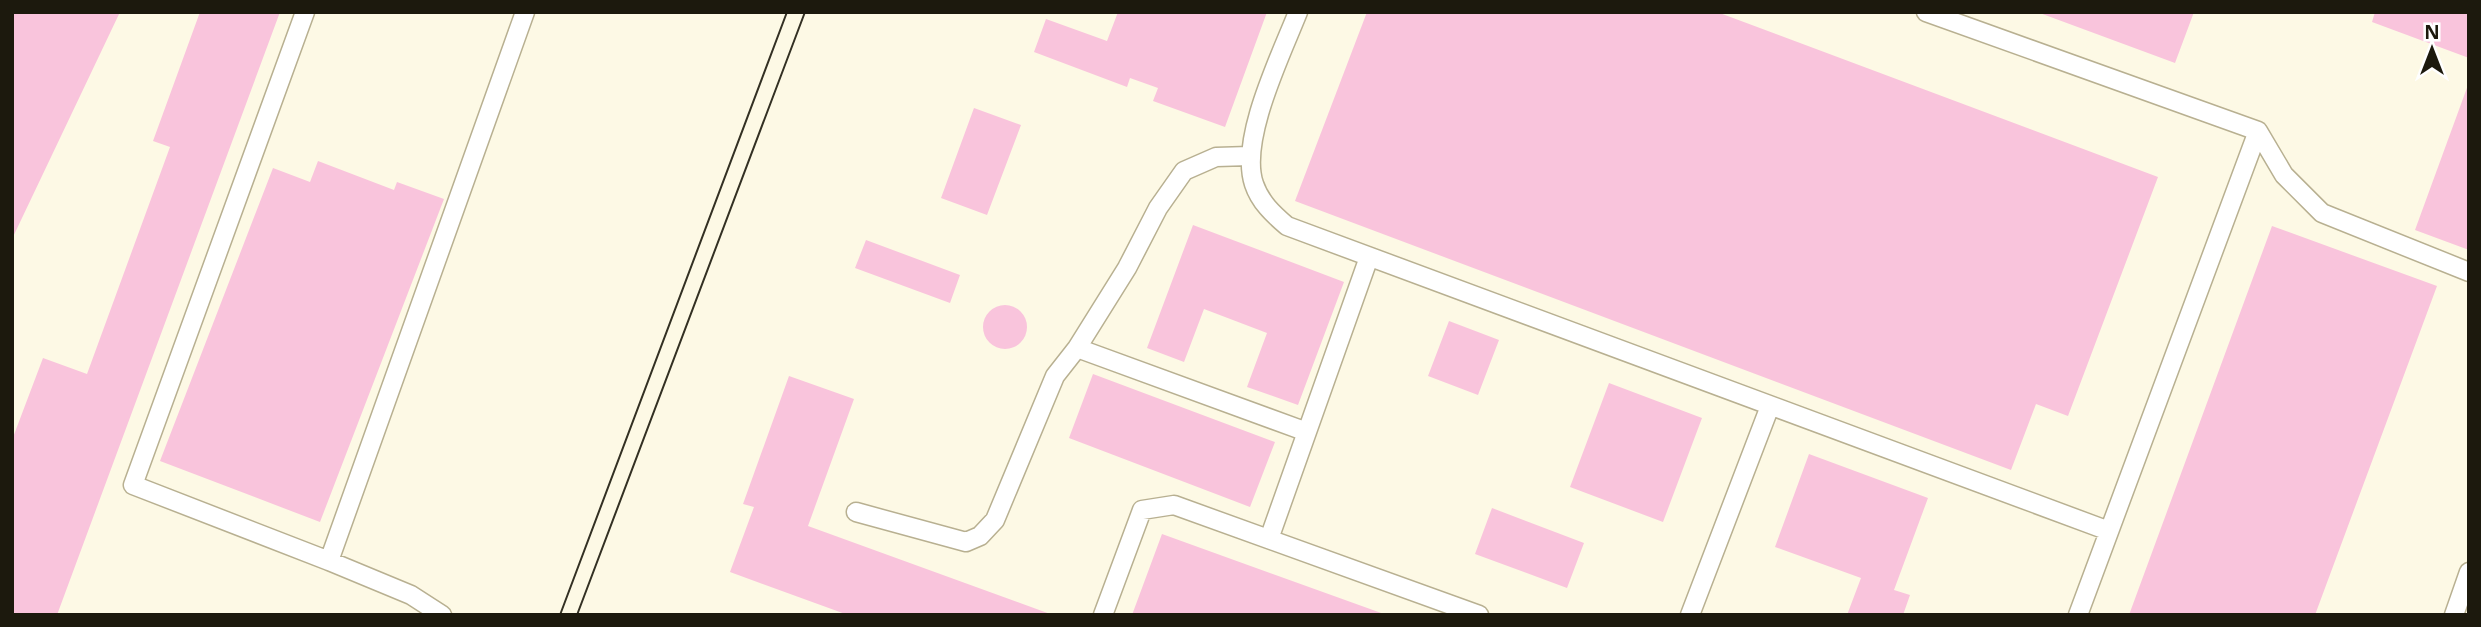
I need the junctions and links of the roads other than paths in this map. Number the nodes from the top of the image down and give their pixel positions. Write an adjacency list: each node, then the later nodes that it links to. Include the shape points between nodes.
1 (304, 12): 15 (lane, via 133,485)
2 (525, 12): 15 (lane)
3 (1298, 12): 6 (lane, via 1254,129)
4 (1926, 12): 5 (lane)
5 (2258, 131): 8 (lane, via 2284,175 2322,212); 13 (lane)
6 (1249, 156): 7 (lane, via 1254,184 1266,208 1287,226); 9 (lane, via 1216,157 1184,171)
7 (1369, 257): 10 (lane); 11 (lane)
8 (2469, 272)
9 (1077, 348): 11 (lane); 12 (lane, via 1055,376 995,520 981,536 966,542)
10 (1770, 406): 13 (lane); 20 (lane)
11 (1307, 432): 14 (lane)
12 (856, 512)
13 (2109, 531): 21 (lane)
14 (1269, 539): 18 (lane, via 1174,505 1142,510); 19 (lane)
15 (329, 561): 17 (lane, via 411,595)
16 (2469, 572): 22 (lane)
17 (442, 615)
18 (1103, 615)
19 (1479, 615)
20 (1690, 615)
21 (2078, 615)
22 (2454, 615)

